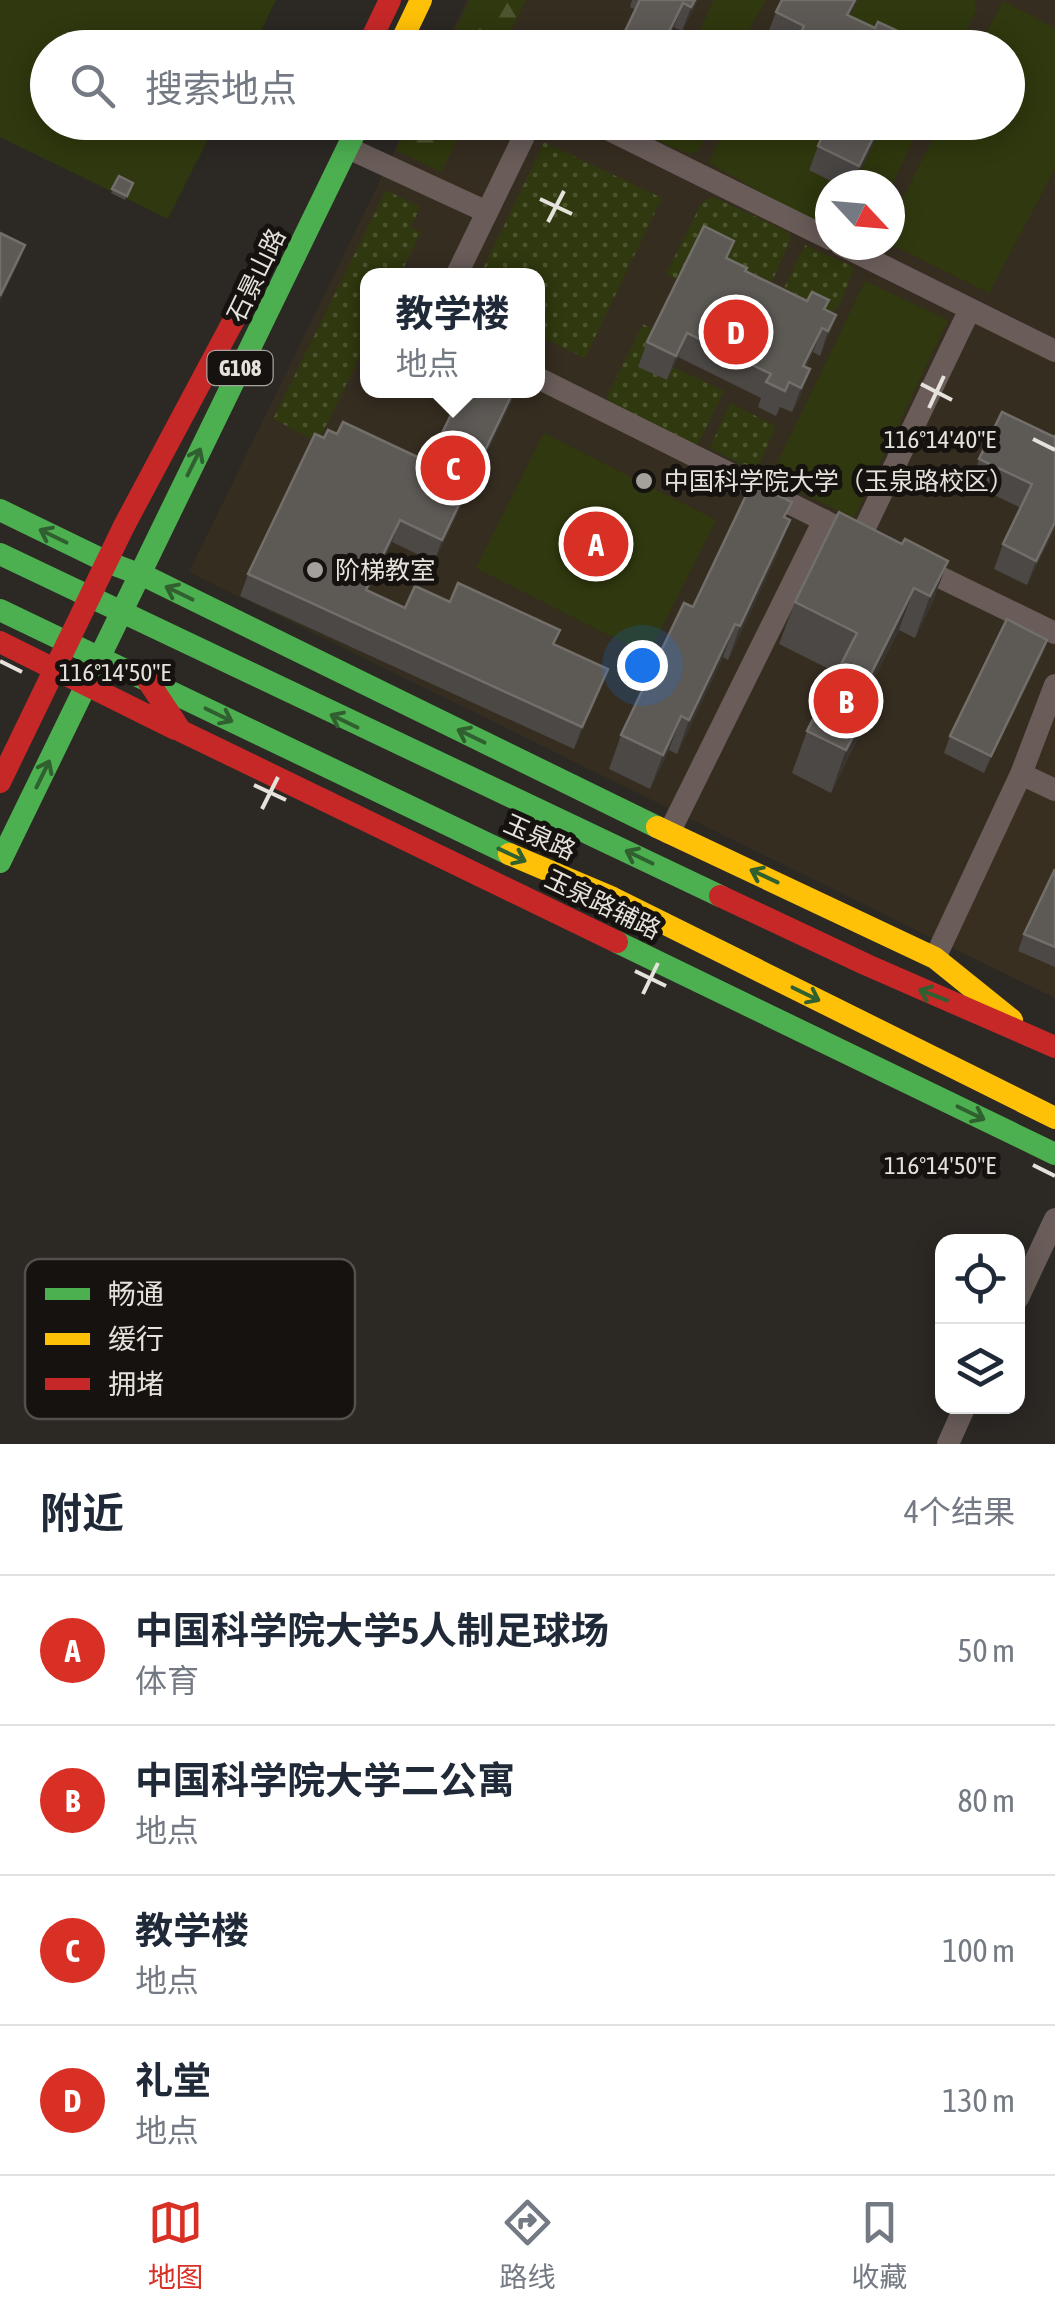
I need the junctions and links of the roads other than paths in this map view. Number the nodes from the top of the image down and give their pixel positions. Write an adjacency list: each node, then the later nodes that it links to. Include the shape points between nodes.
1 (390, 0): 3 (main road)
2 (421, 0): 4 (main road)
3 (376, 30)
4 (407, 30)
5 (352, 140): 8 (main road, 石景山路 / G108)
6 (522, 140): 9 (street)
7 (630, 140): 10 (street)
8 (348, 148): 9 (street); 22 (main road, 石景山路 / G108, one-way to 8)
9 (487, 212): 12 (street)
10 (815, 232)
11 (872, 260): 14 (street)
12 (460, 268)
13 (258, 272): 21 (main road, 石景山路 / G108)
14 (970, 308): 15 (street); 19 (street)
15 (1055, 350)
16 (545, 381): 18 (street)
17 (0, 510): 21 (main road, one-way to 17)
18 (824, 520): 19 (street); 40 (street)
19 (878, 546): 26 (street)
20 (0, 554): 23 (main road, 玉泉路)
21 (106, 562): 22 (main road); 23 (main road, 石景山路 / G108)
22 (139, 574): 25 (main road, 石景山路 / G108); 39 (main road, one-way to 22)
23 (89, 598): 25 (main road, 玉泉路); 28 (main road, G108)
24 (0, 610): 28 (main road, 玉泉路)
25 (120, 612): 29 (main road, G108); 38 (main road, 玉泉路, one-way to 25)
26 (1055, 634)
27 (0, 642): 30 (main road)
28 (67, 642): 29 (main road, 玉泉路); 30 (main road, G108)
29 (100, 658): 31 (main road, 玉泉路); 32 (main road, G108)
30 (55, 668): 32 (main road); 36 (main road, G108)
31 (148, 681): 34 (main road, 玉泉路辅路); 45 (main road, 玉泉路, one-way to 45, via 613,898)
32 (87, 684): 34 (main road); 41 (main road, G108, one-way to 32)
33 (1055, 685): 35 (street)
34 (181, 731): 46 (main road, 玉泉路辅路, one-way to 46)
35 (1020, 774): 37 (street); 42 (street)
36 (0, 782)
37 (1055, 790)
38 (537, 808): 39 (main road); 43 (main road, 玉泉路, one-way to 38, via 907,985)
39 (632, 814): 40 (main road)
40 (669, 832): 42 (main road, one-way to 40)
41 (0, 862)
42 (936, 958): 43 (main road)
43 (1027, 1032): 44 (main road, 玉泉路)
44 (1055, 1047)
45 (1055, 1118)
46 (1055, 1154)
47 (1055, 1220): 48 (street)
48 (1025, 1283)
49 (962, 1414): 50 (street)
50 (948, 1444)

